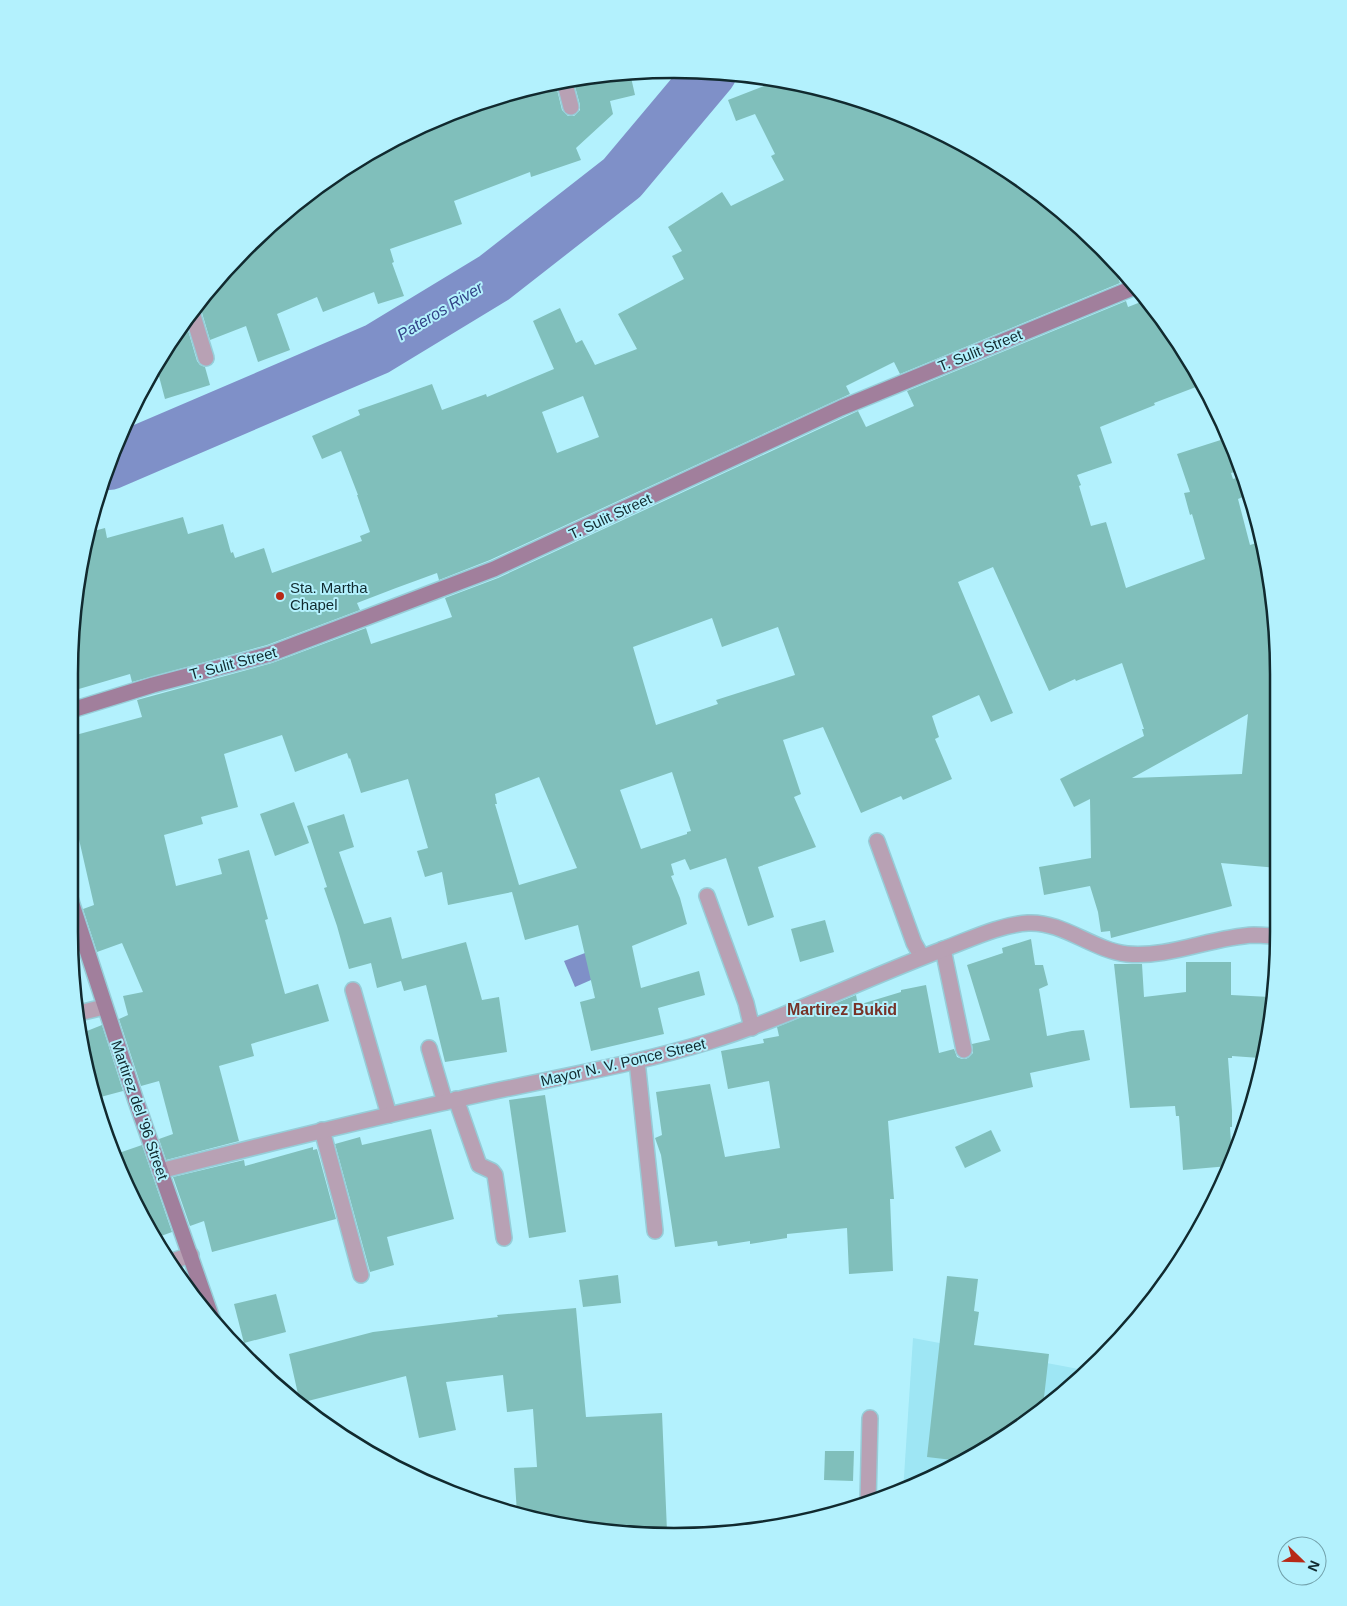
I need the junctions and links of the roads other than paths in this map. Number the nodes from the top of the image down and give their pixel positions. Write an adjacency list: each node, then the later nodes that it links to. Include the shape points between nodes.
1 (566, 88): 2 (street)
2 (571, 107)
3 (1129, 290): 6 (street, T. Sulit Street, via 842,408 494,569 270,654)
4 (194, 320): 5 (street)
5 (206, 358)
6 (78, 708)
7 (877, 841): 12 (street)
8 (707, 896): 16 (street)
9 (78, 924): 14 (street, Martirez del '96 Street)
10 (1270, 936): 11 (street, Mayor N. V. Ponce Street, via 1253,935 1146,954 1126,954 1106,949 1049,924 1029,923 1004,927)
11 (943, 949): 12 (street, Mayor N. V. Ponce Street); 18 (street)
12 (922, 957): 16 (street, Mayor N. V. Ponce Street)
13 (352, 990): 21 (street)
14 (104, 1007): 15 (street); 23 (street, Martirez del '96 Street)
15 (83, 1012)
16 (752, 1028): 19 (street, Mayor N. V. Ponce Street)
17 (429, 1048): 20 (street)
18 (964, 1050)
19 (637, 1061): 20 (street, Mayor N. V. Ponce Street); 24 (street)
20 (451, 1101): 21 (street, Mayor N. V. Ponce Street); 25 (street, via 478,1165 495,1175)
21 (390, 1115): 22 (street, Mayor N. V. Ponce Street)
22 (322, 1130): 23 (street, Mayor N. V. Ponce Street); 28 (street)
23 (160, 1171): 26 (street, Martirez del '96 Street)
24 (655, 1231)
25 (504, 1238)
26 (191, 1255): 27 (street); 29 (street, Martirez del '96 Street)
27 (175, 1260)
28 (361, 1275)
29 (207, 1302)
30 (870, 1418): 31 (street)
31 (868, 1496)

